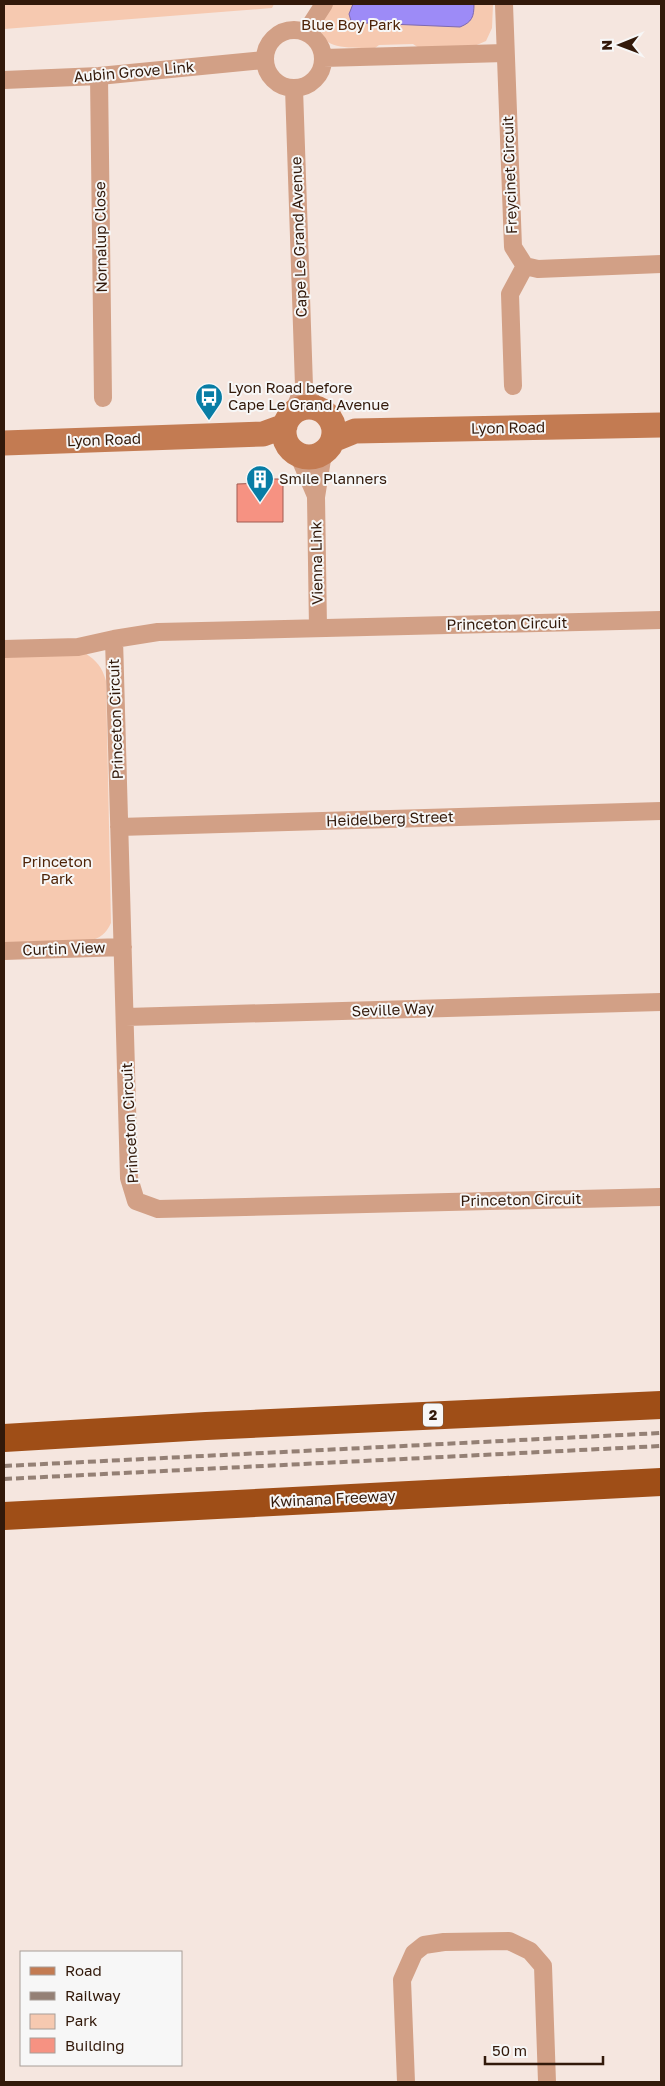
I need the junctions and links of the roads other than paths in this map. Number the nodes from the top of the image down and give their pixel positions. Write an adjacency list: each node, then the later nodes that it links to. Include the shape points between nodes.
1 (324, 4): 3 (street)
2 (504, 4): 4 (street, Freycinet Circuit)
3 (306, 32): 5 (street, via 318,43); 6 (street, via 287,30 277,34 270,41)
4 (505, 53): 5 (street); 11 (street, Freycinet Circuit, via 512,247)
5 (323, 58): 9 (street, via 322,67 313,81)
6 (264, 60): 7 (street, Aubin Grove Link); 9 (street, via 272,78 279,84)
7 (100, 76): 8 (street, Aubin Grove Link); 13 (street, Nornalup Close)
8 (4, 80)
9 (294, 88): 15 (street, Cape Le Grand Avenue)
10 (661, 264): 11 (street, via 538,269)
11 (525, 266): 12 (street, via 510,294)
12 (513, 386)
13 (103, 398)
14 (661, 425): 15 (street, Lyon Road)
15 (308, 427): 16 (street, Lyon Road); 17 (street, Vienna Link); 17 (street, Vienna Link)
16 (4, 443)
17 (316, 497): 19 (street, Vienna Link)
18 (661, 620): 19 (street, Princeton Circuit)
19 (318, 628): 20 (street, Princeton Circuit, via 158,632)
20 (114, 639): 21 (street, Princeton Circuit, via 78,647); 23 (street, Princeton Circuit)
21 (4, 648)
22 (661, 811): 23 (street, Heidelberg Street)
23 (119, 827): 24 (street, Princeton Circuit)
24 (123, 947): 25 (street, Curtin View); 27 (street, Princeton Circuit)
25 (4, 951)
26 (661, 1002): 27 (street, Seville Way)
27 (126, 1017): 28 (street, Princeton Circuit, via 129,1178 136,1201 158,1209)
28 (661, 1197)
29 (661, 1405): 31 (highway, 2)
30 (4, 1420): 31 (highway, 2)
31 (206, 1426): 32 (highway, 2)
32 (4, 1438)
33 (661, 1482): 34 (highway, Kwinana Freeway)
34 (4, 1516)
35 (406, 2082): 36 (street, via 402,1980 414,1953 424,1945 509,1941 530,1951 542,1966)
36 (547, 2082)

